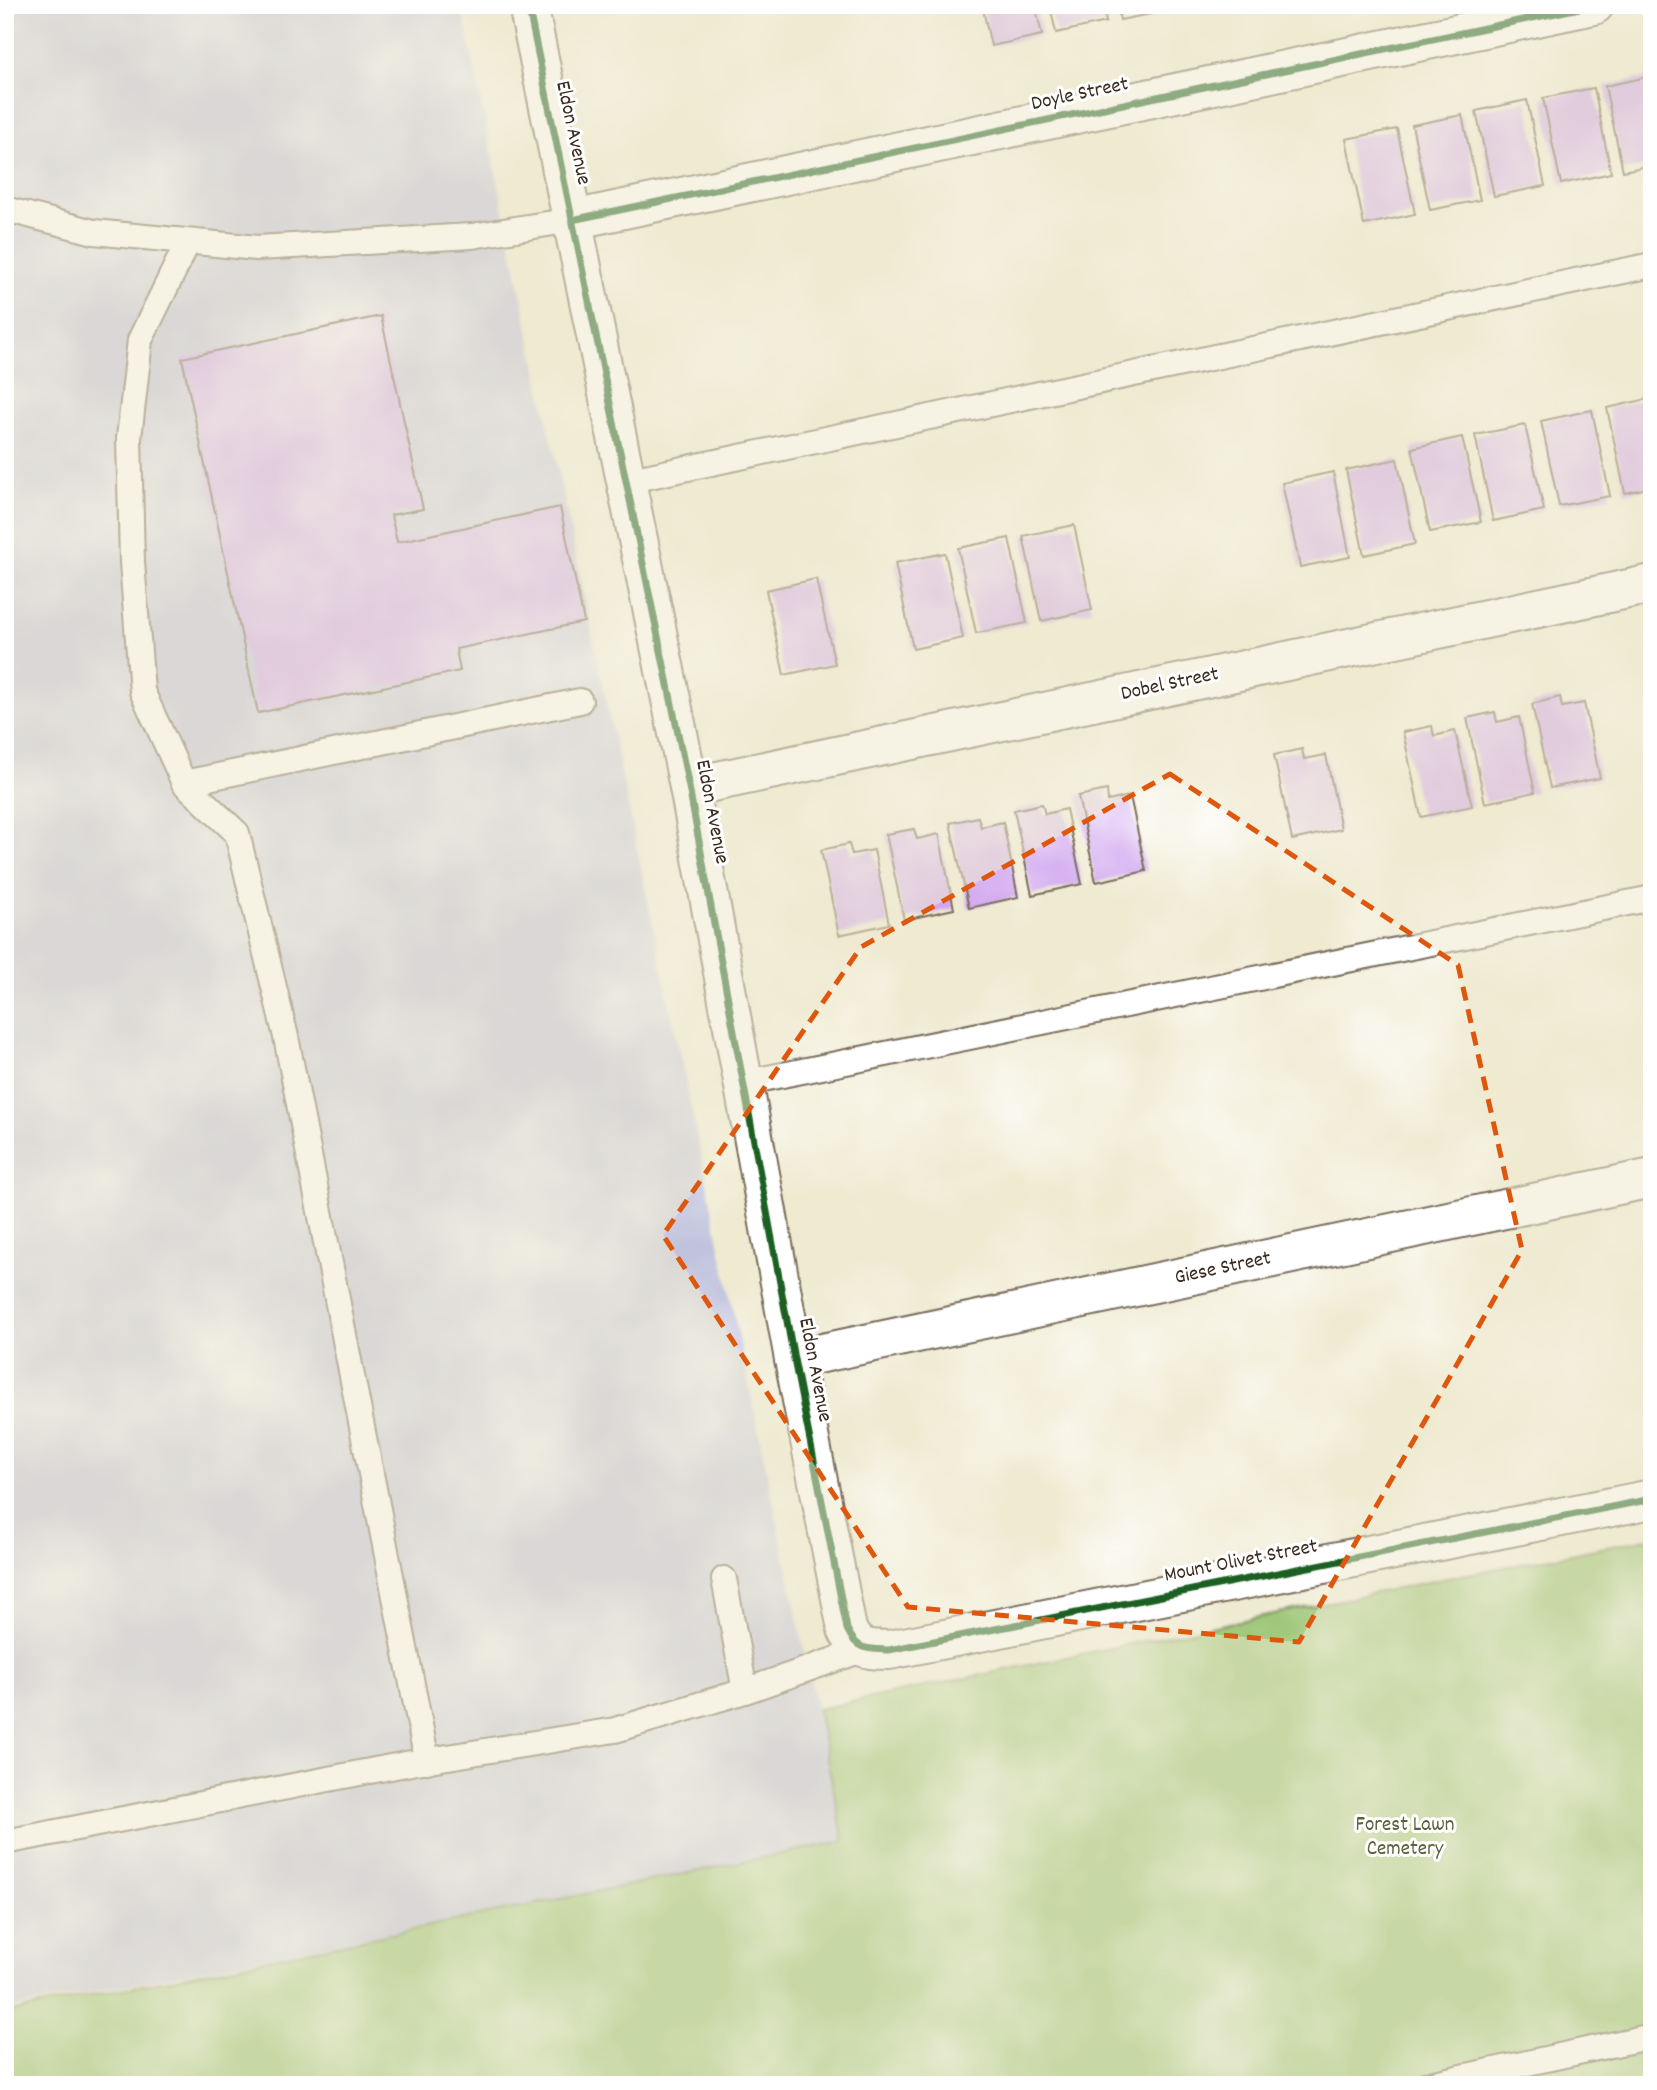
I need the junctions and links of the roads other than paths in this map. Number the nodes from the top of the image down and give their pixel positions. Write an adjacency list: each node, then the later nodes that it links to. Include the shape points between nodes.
1 (528, 5): 4 (street, Eldon Avenue)
2 (1594, 5): 4 (street, Doyle Street)
3 (5, 209): 5 (lane, via 94,232)
4 (572, 220): 5 (lane, via 445,238 257,248); 7 (street, Eldon Avenue)
5 (188, 242): 10 (lane, via 140,340 129,438 142,691)
6 (1652, 265): 7 (lane)
7 (626, 481): 11 (street, Eldon Avenue)
8 (1652, 584): 11 (street, Dobel Street)
9 (580, 701): 10 (lane)
10 (184, 783): 20 (lane, via 237,833 286,1037)
11 (689, 787): 13 (street, Eldon Avenue)
12 (1652, 898): 13 (lane)
13 (743, 1083): 15 (street, Eldon Avenue)
14 (1652, 1178): 15 (street, Giese Street)
15 (794, 1359): 18 (street, Eldon Avenue)
16 (1652, 1499): 18 (street, Mount Olivet Street, via 889,1650)
17 (724, 1579): 19 (lane)
18 (856, 1639): 19 (lane)
19 (745, 1691): 20 (lane, via 615,1730)
20 (427, 1761): 21 (lane)
21 (5, 1842)
22 (1652, 2036): 23 (lane)
23 (1425, 2085)

